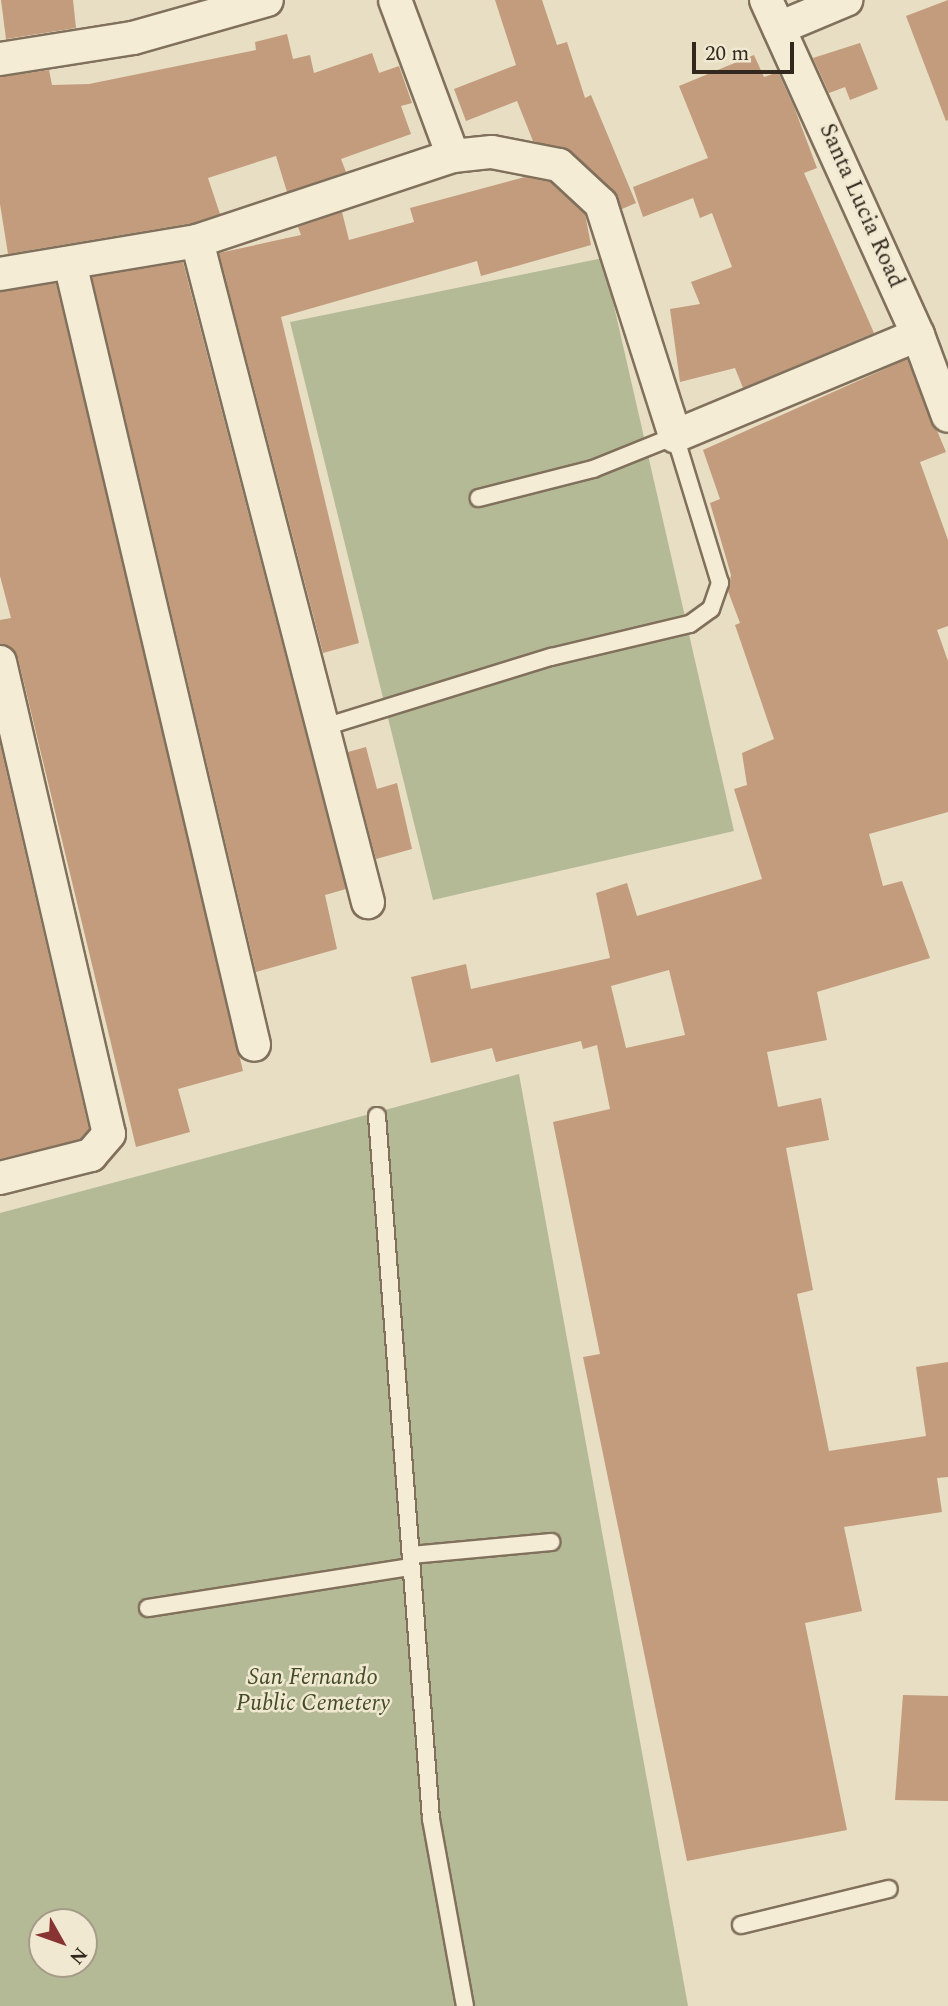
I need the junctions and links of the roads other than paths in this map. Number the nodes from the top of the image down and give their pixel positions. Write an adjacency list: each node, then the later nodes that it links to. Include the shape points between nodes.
1 (267, 0): 6 (street, via 133,38)
2 (395, 0): 7 (street)
3 (766, 0): 5 (street, Santa Lucia Road)
4 (846, 0): 5 (street)
5 (779, 29): 11 (street, Santa Lucia Road)
6 (0, 59)
7 (453, 156): 8 (street); 14 (street, via 492,152 559,165 601,204)
8 (197, 241): 9 (street); 17 (street)
9 (71, 267): 10 (street); 19 (street)
10 (0, 274)
11 (918, 335): 12 (street, Santa Lucia Road); 14 (street)
12 (940, 364): 13 (street, Santa Lucia Road)
13 (948, 416)
14 (675, 436): 15 (lane, via 593,469); 17 (lane, via 720,583 711,609 690,624 551,656)
15 (479, 499)
16 (0, 662): 21 (street, via 109,1134 91,1155)
17 (321, 728): 18 (street)
18 (369, 902)
19 (254, 1045)
20 (377, 1116): 23 (lane)
21 (0, 1178)
22 (551, 1542): 23 (lane)
23 (411, 1561): 24 (lane); 27 (lane, via 431,1819)
24 (148, 1608)
25 (889, 1889): 26 (lane)
26 (741, 1925)
27 (465, 2006)

